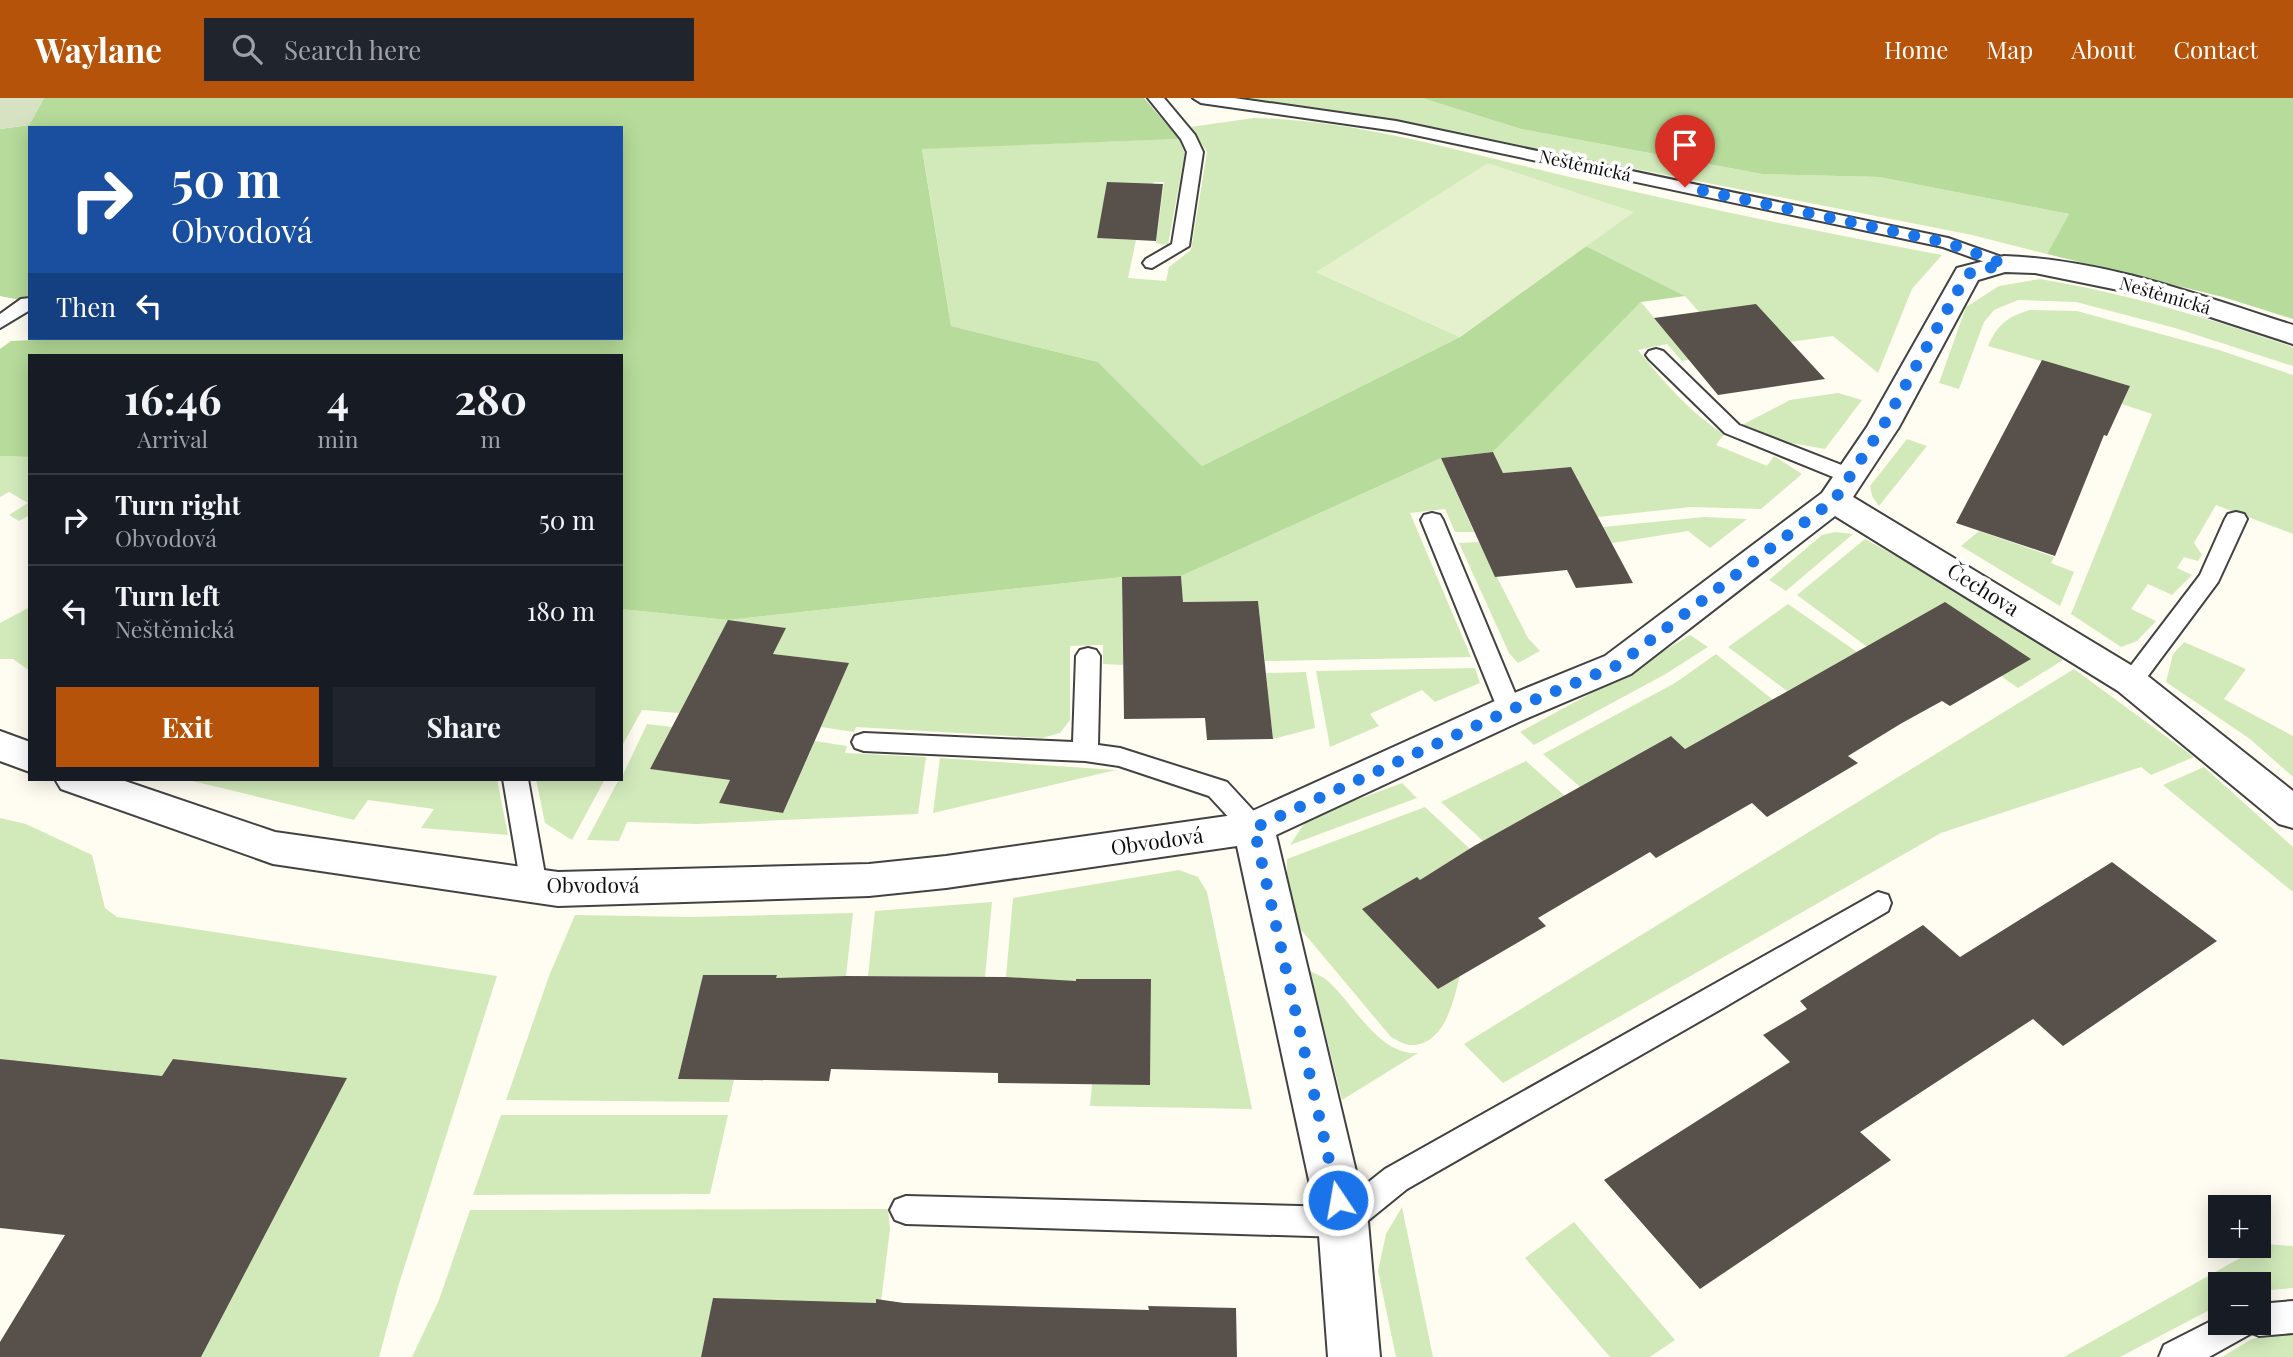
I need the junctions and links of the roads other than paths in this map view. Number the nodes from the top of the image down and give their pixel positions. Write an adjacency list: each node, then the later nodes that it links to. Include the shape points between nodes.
1 (1156, 98): 3 (lane, via 1195,152 1180,246)
2 (1202, 98): 4 (lane, Neštěmická, via 1396,126 1948,243)
3 (1152, 263)
4 (2004, 264): 5 (street, Obvodová); 10 (street, Obvodová, via 1967,274 1883,426)
5 (2035, 265): 8 (street, Neštěmická, via 2149,288)
6 (28, 303): 7 (lane)
7 (0, 322)
8 (2293, 335)
9 (1656, 355): 10 (lane, via 1732,429)
10 (1842, 488): 14 (street, Čechova); 15 (street, Obvodová, via 1618,665)
11 (2236, 519): 14 (lane, via 2210,577)
12 (1432, 520): 15 (lane)
13 (1088, 656): 18 (lane)
14 (2131, 682): 22 (street, Čechova)
15 (1510, 710): 23 (street, Obvodová)
16 (864, 742): 18 (lane)
17 (0, 745): 19 (street)
18 (1085, 752): 23 (lane, via 1120,757 1218,789)
19 (28, 757)
20 (85, 781): 24 (street, Obvodová, via 273,848)
21 (515, 781): 24 (lane)
22 (2293, 813)
23 (1254, 828): 24 (street, Obvodová, via 869,880); 27 (street)
24 (534, 886)
25 (1878, 903): 27 (lane, via 1396,1179)
26 (906, 1210): 27 (lane)
27 (1343, 1222): 31 (street)
28 (2293, 1317): 29 (lane)
29 (2271, 1319)
30 (2217, 1335): 32 (lane)
31 (1354, 1357)
32 (2176, 1357)

